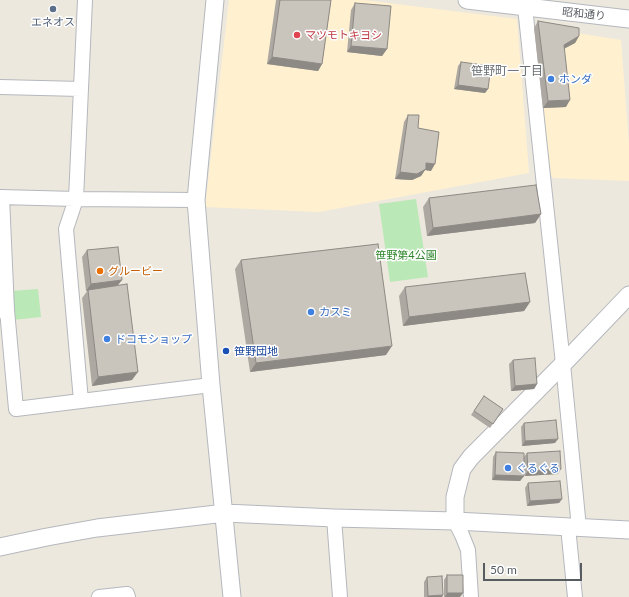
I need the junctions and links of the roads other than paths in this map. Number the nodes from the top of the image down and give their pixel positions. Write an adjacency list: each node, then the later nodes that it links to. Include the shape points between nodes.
1 (85, 0): 7 (street)
2 (215, 0): 10 (street)
3 (467, 0): 4 (street, 昭和通り)
4 (525, 7): 5 (street, 昭和通り); 13 (street)
5 (629, 19)
6 (0, 87): 7 (street)
7 (81, 89): 9 (street)
8 (1, 197): 9 (street); 12 (street)
9 (76, 199): 10 (street); 15 (street, via 66,229)
10 (196, 200): 14 (street)
11 (629, 295): 13 (street)
12 (3, 311): 15 (street, via 16,409)
13 (563, 364): 18 (street, via 462,469 455,497); 19 (street)
14 (211, 385): 15 (street); 16 (street)
15 (81, 401)
16 (224, 513): 17 (street); 21 (street, via 97,528); 24 (street)
17 (334, 518): 18 (street); 25 (street)
18 (455, 521): 19 (street); 26 (street, via 468,550)
19 (573, 527): 20 (street); 27 (street)
20 (629, 530)
21 (0, 547)
22 (99, 597): 23 (street, via 127,594)
23 (128, 597)
24 (232, 597)
25 (340, 597)
26 (471, 597)
27 (575, 597)

